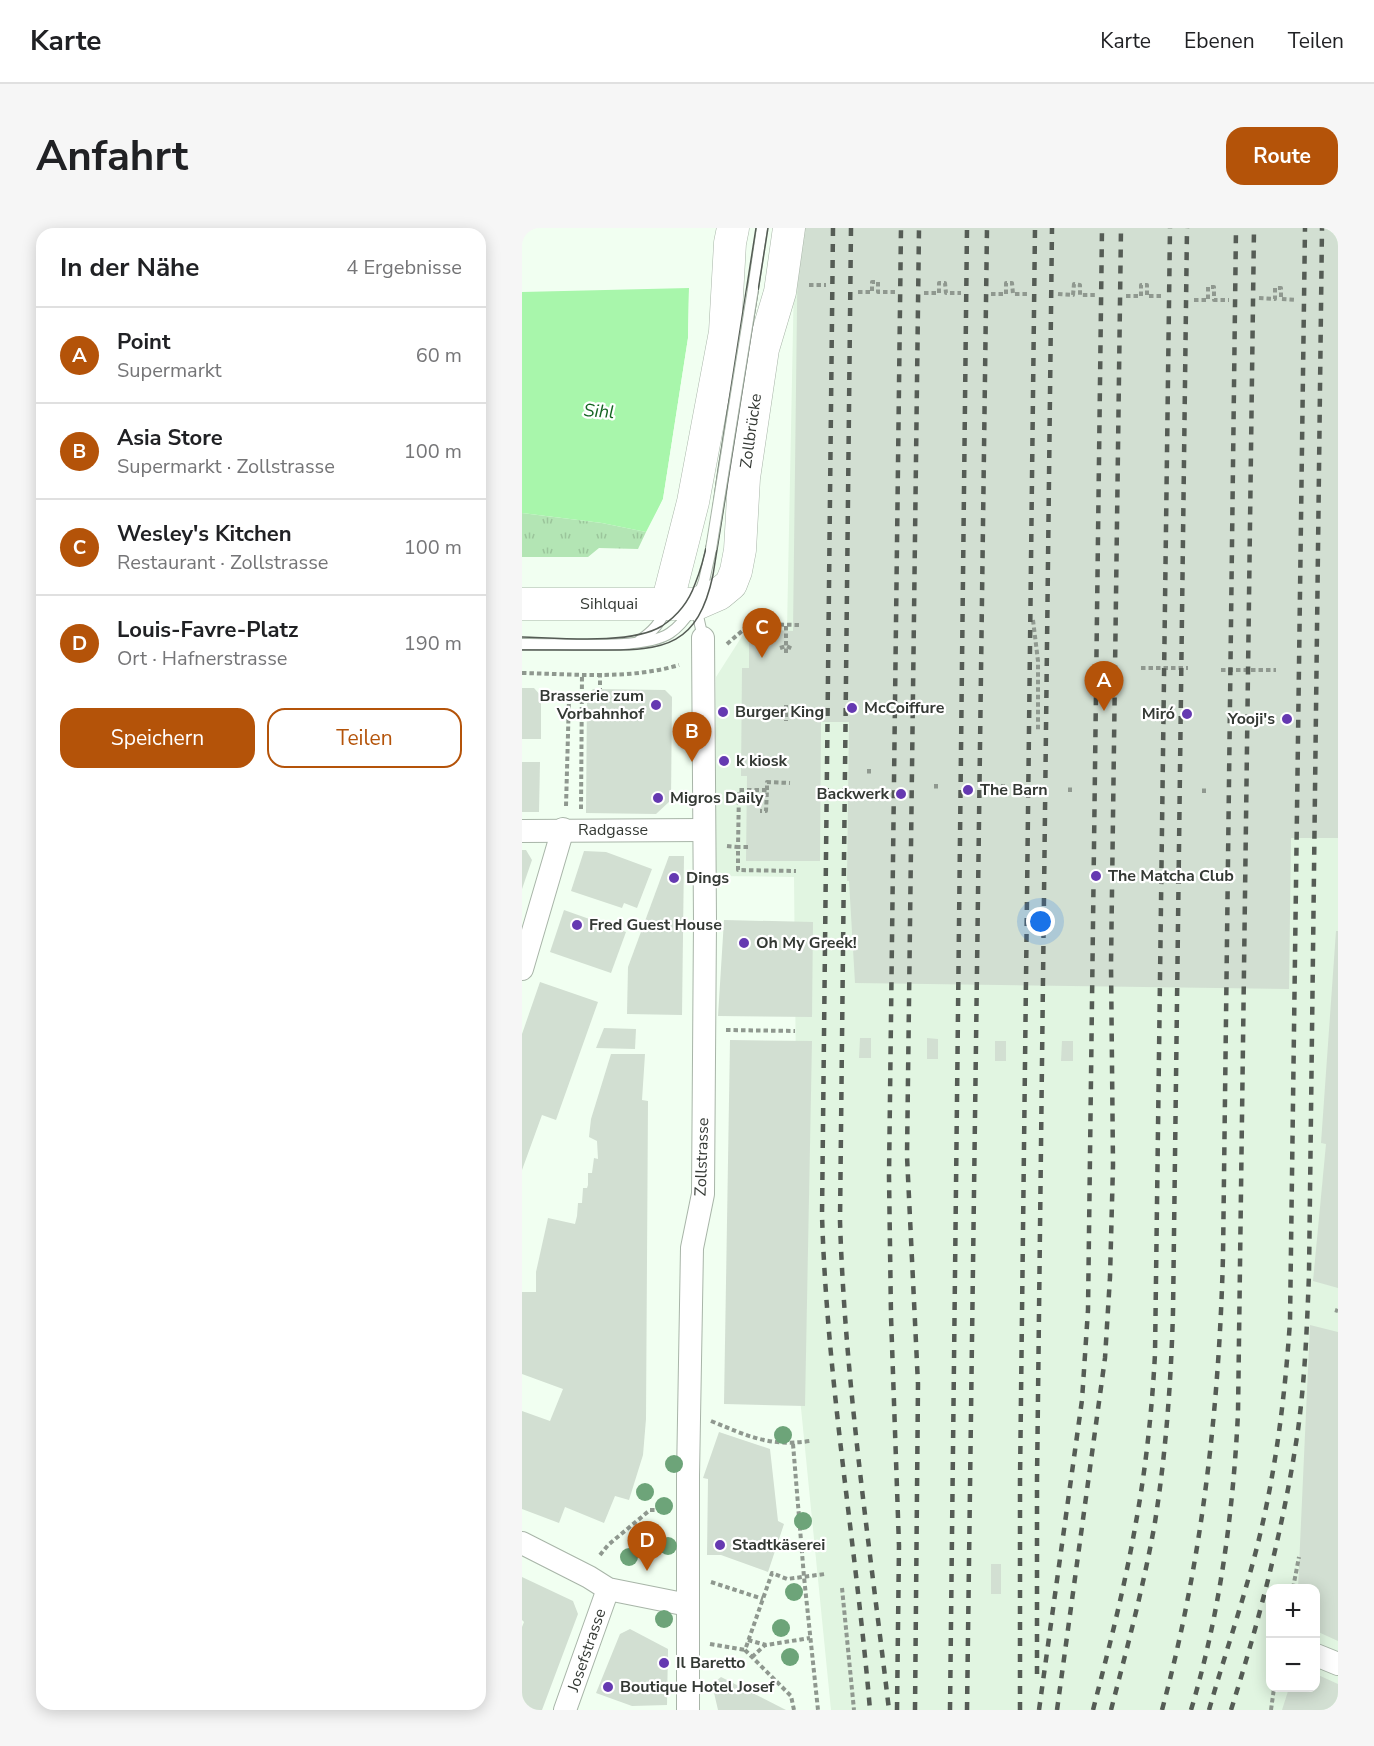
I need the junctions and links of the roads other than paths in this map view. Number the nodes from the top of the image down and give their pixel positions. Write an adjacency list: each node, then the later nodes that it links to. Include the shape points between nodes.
1 (780, 232): 3 (street, Zollbrücke)
2 (732, 235): 3 (street, Zollbrücke)
3 (766, 289): 4 (street, Zollbrücke, via 763,349 744,478); 4 (street, Zollbrücke, via 725,332 693,502)
4 (711, 549): 6 (street, Zollbrücke); 6 (street, Zollbrücke, via 736,571 731,584 719,594)
5 (522, 604): 6 (street, Sihlquai)
6 (681, 604): 8 (lane); 8 (lane, via 683,621 670,634); 9 (lane, Zollstrasse)
7 (522, 644): 8 (lane)
8 (633, 644)
9 (703, 648): 12 (street, Zollstrasse)
10 (564, 821): 11 (street, Radgasse); 12 (street, Radgasse); 13 (street)
11 (522, 831)
12 (711, 838): 16 (street, Zollstrasse, via 703,1194 692,1248)
13 (522, 969)
14 (522, 1543): 15 (street)
15 (608, 1589): 16 (street); 19 (street, Josefstrasse)
16 (688, 1605): 20 (street, Zollstrasse)
17 (1320, 1657): 18 (street)
18 (1338, 1665)
19 (565, 1710)
20 (688, 1710)

